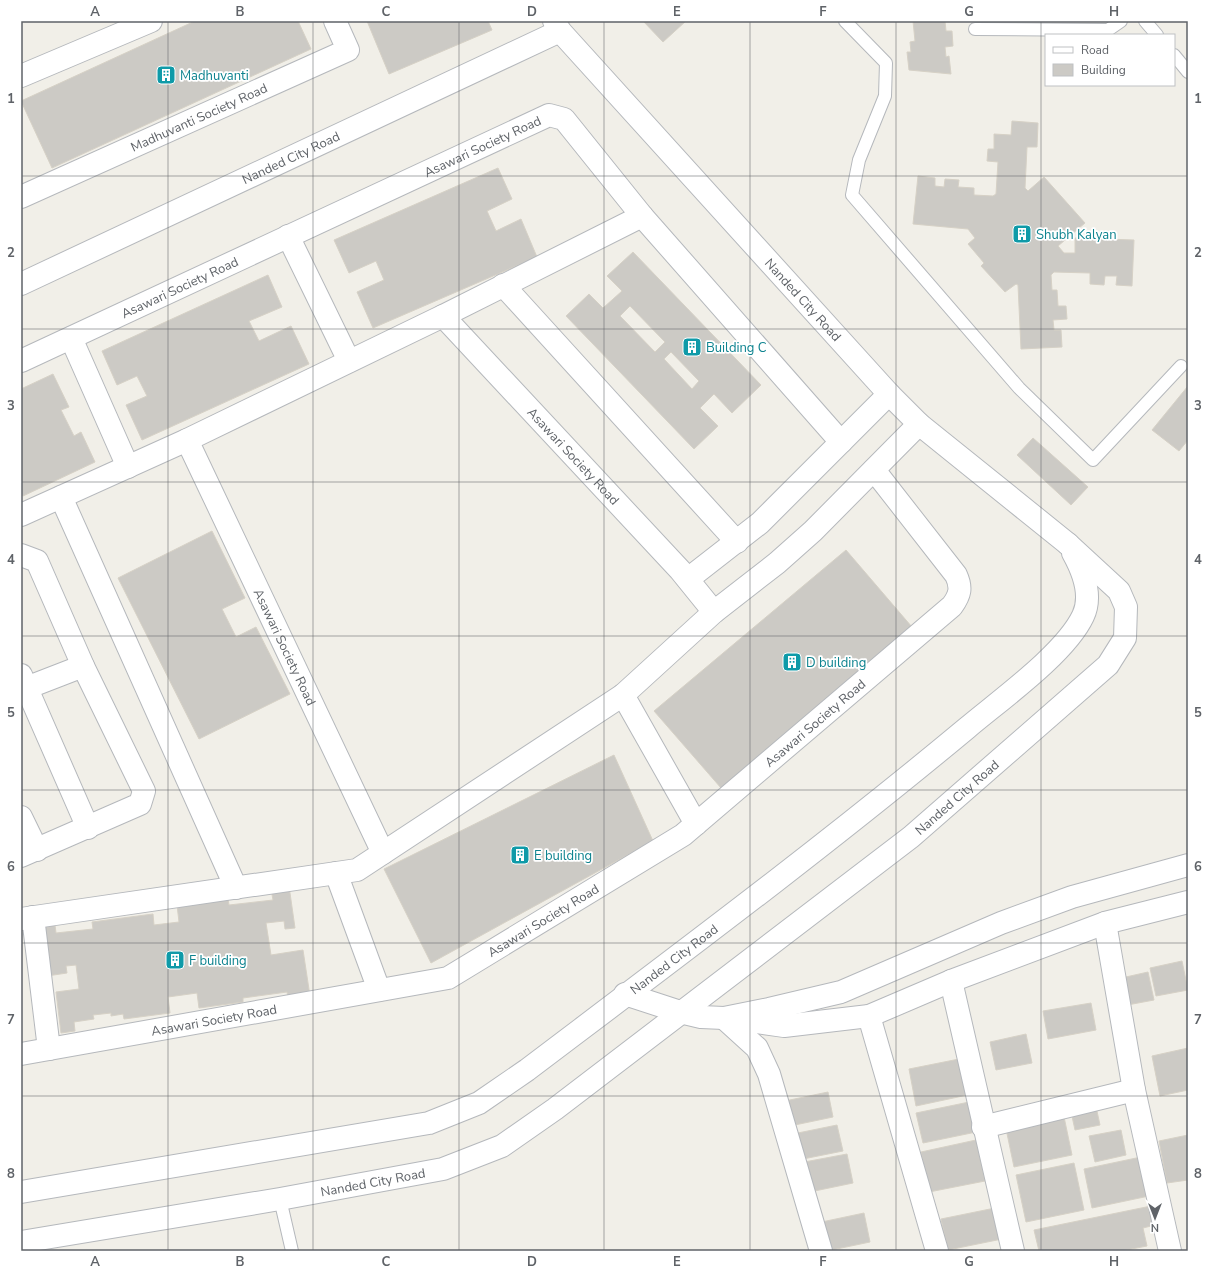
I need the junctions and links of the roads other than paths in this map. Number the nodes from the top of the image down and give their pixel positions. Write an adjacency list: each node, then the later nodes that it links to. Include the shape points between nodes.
1 (151, 21): 11 (street)
2 (335, 21): 12 (street, Madhuvanti Society Road, via 348,50)
3 (845, 21): 21 (lane, via 886,63 885,96 859,160 852,195 1019,388 1093,460)
4 (1121, 21): 7 (lane, via 1108,30)
5 (1146, 21): 8 (lane)
6 (557, 26): 15 (street, Nanded City Road); 22 (street, Nanded City Road)
7 (975, 29)
8 (1156, 34)
9 (1175, 56): 10 (lane)
10 (1188, 72)
11 (21, 76)
12 (21, 197)
13 (642, 216): 14 (street, Asawari Society Road, via 564,119 549,114); 16 (street); 25 (street, Asawari Society Road)
14 (288, 236): 18 (street, Asawari Society Road); 20 (street)
15 (21, 284)
16 (503, 285): 17 (street); 30 (street)
17 (443, 316): 20 (street); 33 (street, Asawari Society Road)
18 (71, 338): 19 (street, Asawari Society Road); 26 (street)
19 (21, 361)
20 (349, 361): 24 (street)
21 (1181, 366)
22 (889, 394): 23 (street, Nanded City Road); 25 (street)
23 (919, 424): 27 (street); 31 (street, Nanded City Road)
24 (187, 440): 26 (street); 42 (street, Asawari Society Road)
25 (841, 442): 30 (street, via 760,523)
26 (128, 467): 28 (street)
27 (874, 470): 34 (street, via 787,554); 39 (street, Asawari Society Road, via 956,575 960,584 959,596 946,611)
28 (61, 497): 29 (street); 45 (street)
29 (21, 515)
30 (737, 542): 33 (street)
31 (1068, 544): 51 (street, Nanded City Road, via 1084,571 1088,602 1084,616 1074,632 1045,663 879,801); 52 (street, Nanded City Road, via 1119,591 1126,606 1125,638 1108,665 911,837)
32 (21, 555): 35 (street, via 37,561)
33 (688, 579): 34 (street, Asawari Society Road)
34 (714, 612): 37 (street)
35 (83, 666): 36 (street); 40 (street, via 144,791 140,804)
36 (23, 684): 40 (street)
37 (622, 695): 39 (street); 42 (street)
38 (21, 817): 41 (street)
39 (696, 824): 50 (street, Asawari Society Road, via 683,835 448,978)
40 (88, 828): 41 (street)
41 (29, 853)
42 (383, 853): 44 (street, via 357,870)
43 (1188, 865): 54 (street, via 1072,897 1001,923 841,992)
44 (336, 873): 45 (street); 50 (street)
45 (236, 888): 47 (street)
46 (1188, 902): 48 (street)
47 (27, 918): 55 (street)
48 (1105, 923): 49 (street); 57 (street)
49 (951, 981): 53 (street); 58 (street)
50 (379, 990): 55 (street, Asawari Society Road)
51 (625, 994): 52 (street, Nanded City Road); 59 (street, Nanded City Road, via 527,1070 479,1103 429,1123)
52 (680, 1012): 54 (street); 60 (street, Nanded City Road, via 555,1109 502,1146 442,1169)
53 (869, 1016): 54 (street, via 784,1026); 64 (street)
54 (724, 1018): 63 (street, via 757,1048 769,1074)
55 (49, 1049): 56 (street, Asawari Society Road)
56 (21, 1054)
57 (1134, 1090): 58 (street); 66 (street)
58 (983, 1127): 65 (street)
59 (21, 1192)
60 (280, 1200): 61 (street, Nanded City Road); 62 (lane)
61 (21, 1242)
62 (292, 1251)
63 (821, 1251)
64 (937, 1251)
65 (1012, 1251)
66 (1170, 1251)

